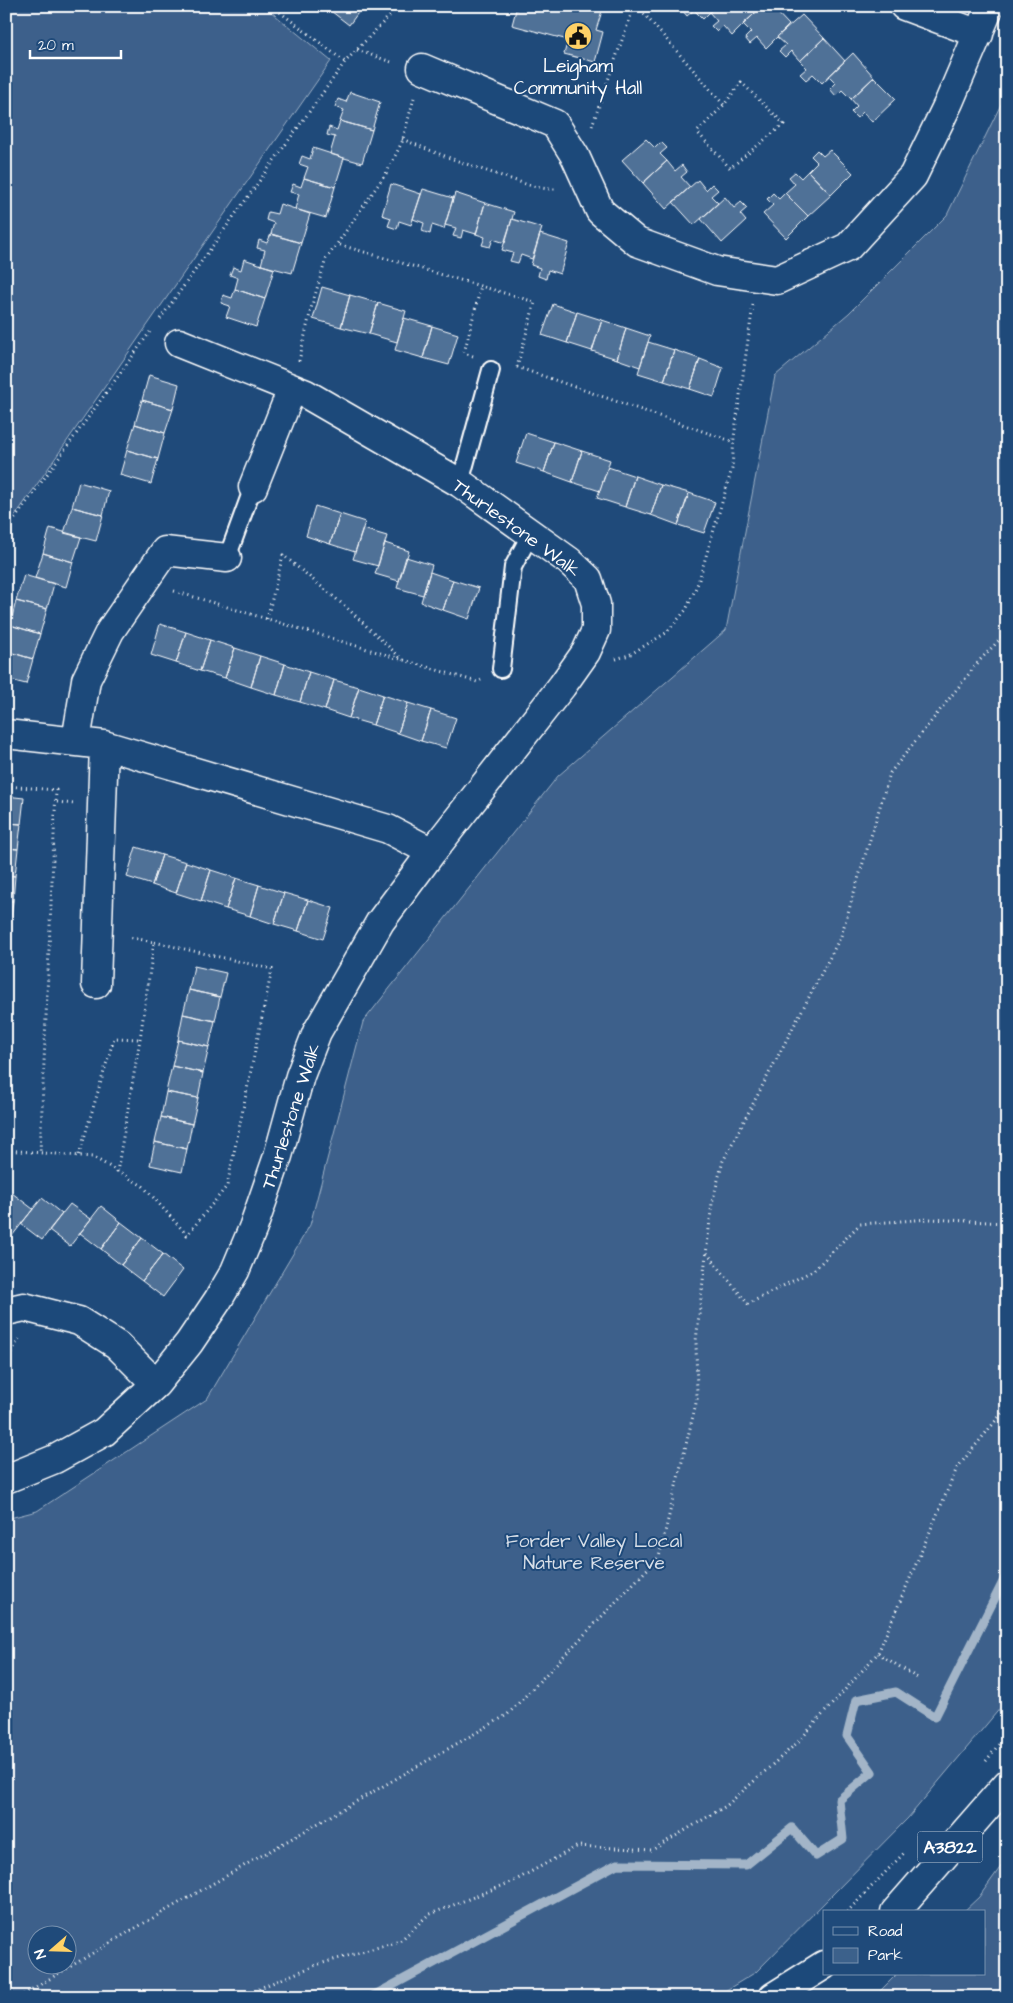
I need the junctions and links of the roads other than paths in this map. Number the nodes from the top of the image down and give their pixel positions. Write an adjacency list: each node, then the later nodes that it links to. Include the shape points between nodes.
1 (904, 6): 3 (street)
2 (990, 6): 3 (street)
3 (979, 34): 4 (street, via 913,176 848,247 777,280 717,271 636,242 600,211 555,124)
4 (422, 68)
5 (179, 343): 7 (street, Thurlestone Walk)
6 (492, 366): 8 (lane)
7 (292, 388): 8 (street, Thurlestone Walk); 9 (street)
8 (460, 483): 10 (street, Thurlestone Walk)
9 (252, 486): 11 (lane)
10 (530, 535): 12 (lane, via 513,567); 16 (street, Thurlestone Walk, via 588,579 596,604 596,630 575,667)
11 (227, 558): 14 (street, via 165,551 110,632 86,680)
12 (501, 669)
13 (6, 734): 14 (street)
14 (76, 742): 15 (street)
15 (104, 745): 16 (street, via 388,829); 17 (street)
16 (432, 852): 19 (street, Thurlestone Walk, via 380,922 316,1032 278,1156 235,1271 189,1343)
17 (96, 984)
18 (6, 1310): 19 (street, via 24,1308 79,1321 117,1345)
19 (156, 1384): 20 (street, Thurlestone Walk, via 104,1432)
20 (6, 1479)
21 (1007, 1784): 22 (street, A3822)
22 (897, 1910)
23 (823, 1966): 24 (street)
24 (772, 1997)

